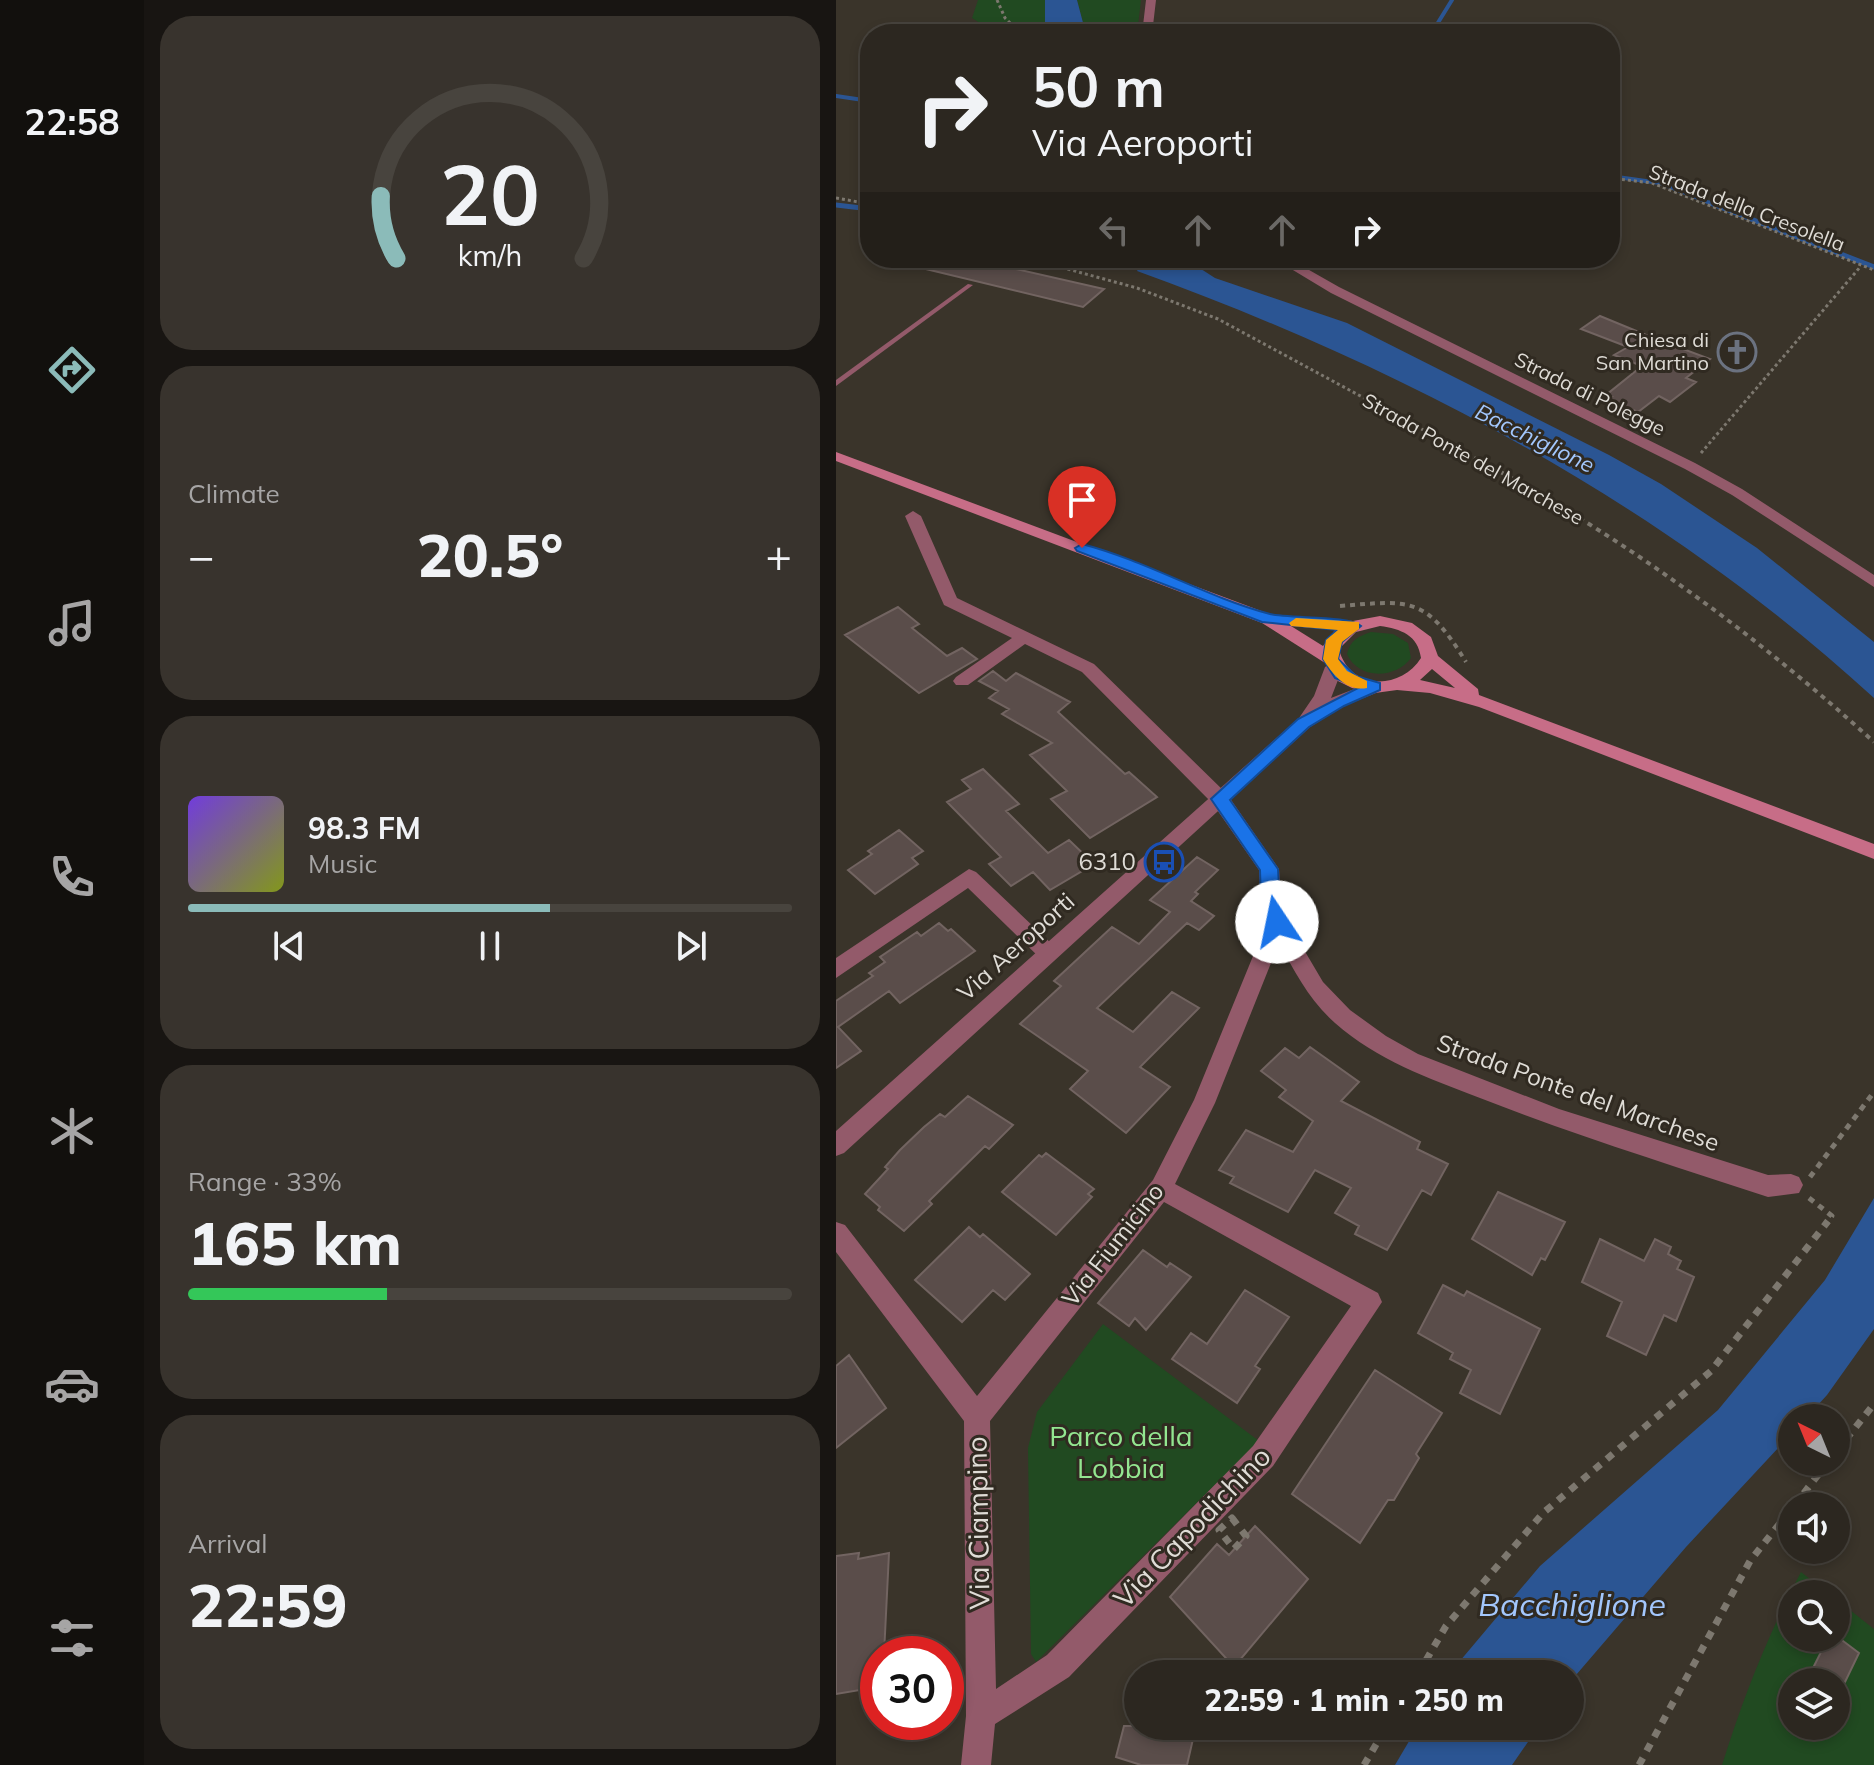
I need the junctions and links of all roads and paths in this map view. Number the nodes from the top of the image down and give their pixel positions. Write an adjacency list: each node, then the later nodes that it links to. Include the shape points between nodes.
1 (997, 0): 3 (path)
2 (1151, 0): 4 (street)
3 (1011, 24)
4 (1148, 24)
5 (1620, 179): 8 (path, Strada della Cresolella, via 1652,183)
6 (836, 198): 7 (path)
7 (860, 202)
8 (1861, 266): 11 (path, Strada della Cresolella); 15 (path)
9 (1064, 268): 28 (path, Strada Ponte del Marchese, via 1137,288 1218,319 1527,486 1709,605)
10 (1296, 268): 15 (street, Strada di Polegge)
11 (1874, 270)
12 (970, 285): 13 (lane)
13 (836, 384)
14 (836, 456): 18 (main road)
15 (1690, 466): 17 (street, Strada di Polegge)
16 (913, 516): 20 (street, Strada Ponte del Marchese, via 950,601)
17 (1874, 582)
18 (1268, 619): 19 (main road); 22 (main road)
19 (1353, 626): 21 (main road, via 1380,621 1406,626 1425,640); 22 (main road, via 1334,640)
20 (1024, 637): 23 (street); 29 (street, Strada Ponte del Marchese, via 1088,668)
21 (1430, 658): 24 (main road, via 1420,674); 26 (main road)
22 (1332, 663): 25 (main road, via 1350,680); 27 (street, Via Aeroporti, via 1322,698)
23 (962, 681)
24 (1399, 685): 25 (main road); 26 (main road, via 1431,687)
25 (1375, 687): 27 (street, Via Aeroporti)
26 (1485, 703): 30 (main road)
27 (1304, 723): 29 (street, Via Aeroporti)
28 (1874, 742)
29 (1220, 799): 31 (street, Strada Ponte del Marchese, via 1269,869); 32 (street, Via Aeroporti)
30 (1874, 852)
31 (1277, 922): 36 (street, Strada Ponte del Marchese, via 1315,988 1342,1016 1410,1061 1556,1118 1768,1186); 37 (street, Via Fiumicino, via 1204,1103)
32 (1048, 953): 33 (street, via 969,877); 35 (street, Via Aeroporti)
33 (836, 969)
34 (1874, 1092): 36 (path, via 1815,1173)
35 (836, 1146)
36 (1791, 1185): 45 (path, via 1832,1216 1711,1371 1543,1513 1446,1626)
37 (1161, 1188): 40 (street, Via Fiumicino); 46 (street, Via Capodichino, via 1369,1302 1263,1456 1058,1666)
38 (836, 1233): 40 (street, Via Ciampino)
39 (1874, 1404): 41 (path)
40 (977, 1417): 46 (street, Via Ciampino)
41 (1850, 1434)
42 (1817, 1476): 43 (path)
43 (1805, 1492)
44 (1778, 1526): 50 (path, via 1750,1561)
45 (1426, 1660)
46 (981, 1716): 48 (street, Via Ciampino)
47 (1379, 1740): 49 (path)
48 (976, 1765)
49 (1364, 1765)
50 (1639, 1765)

